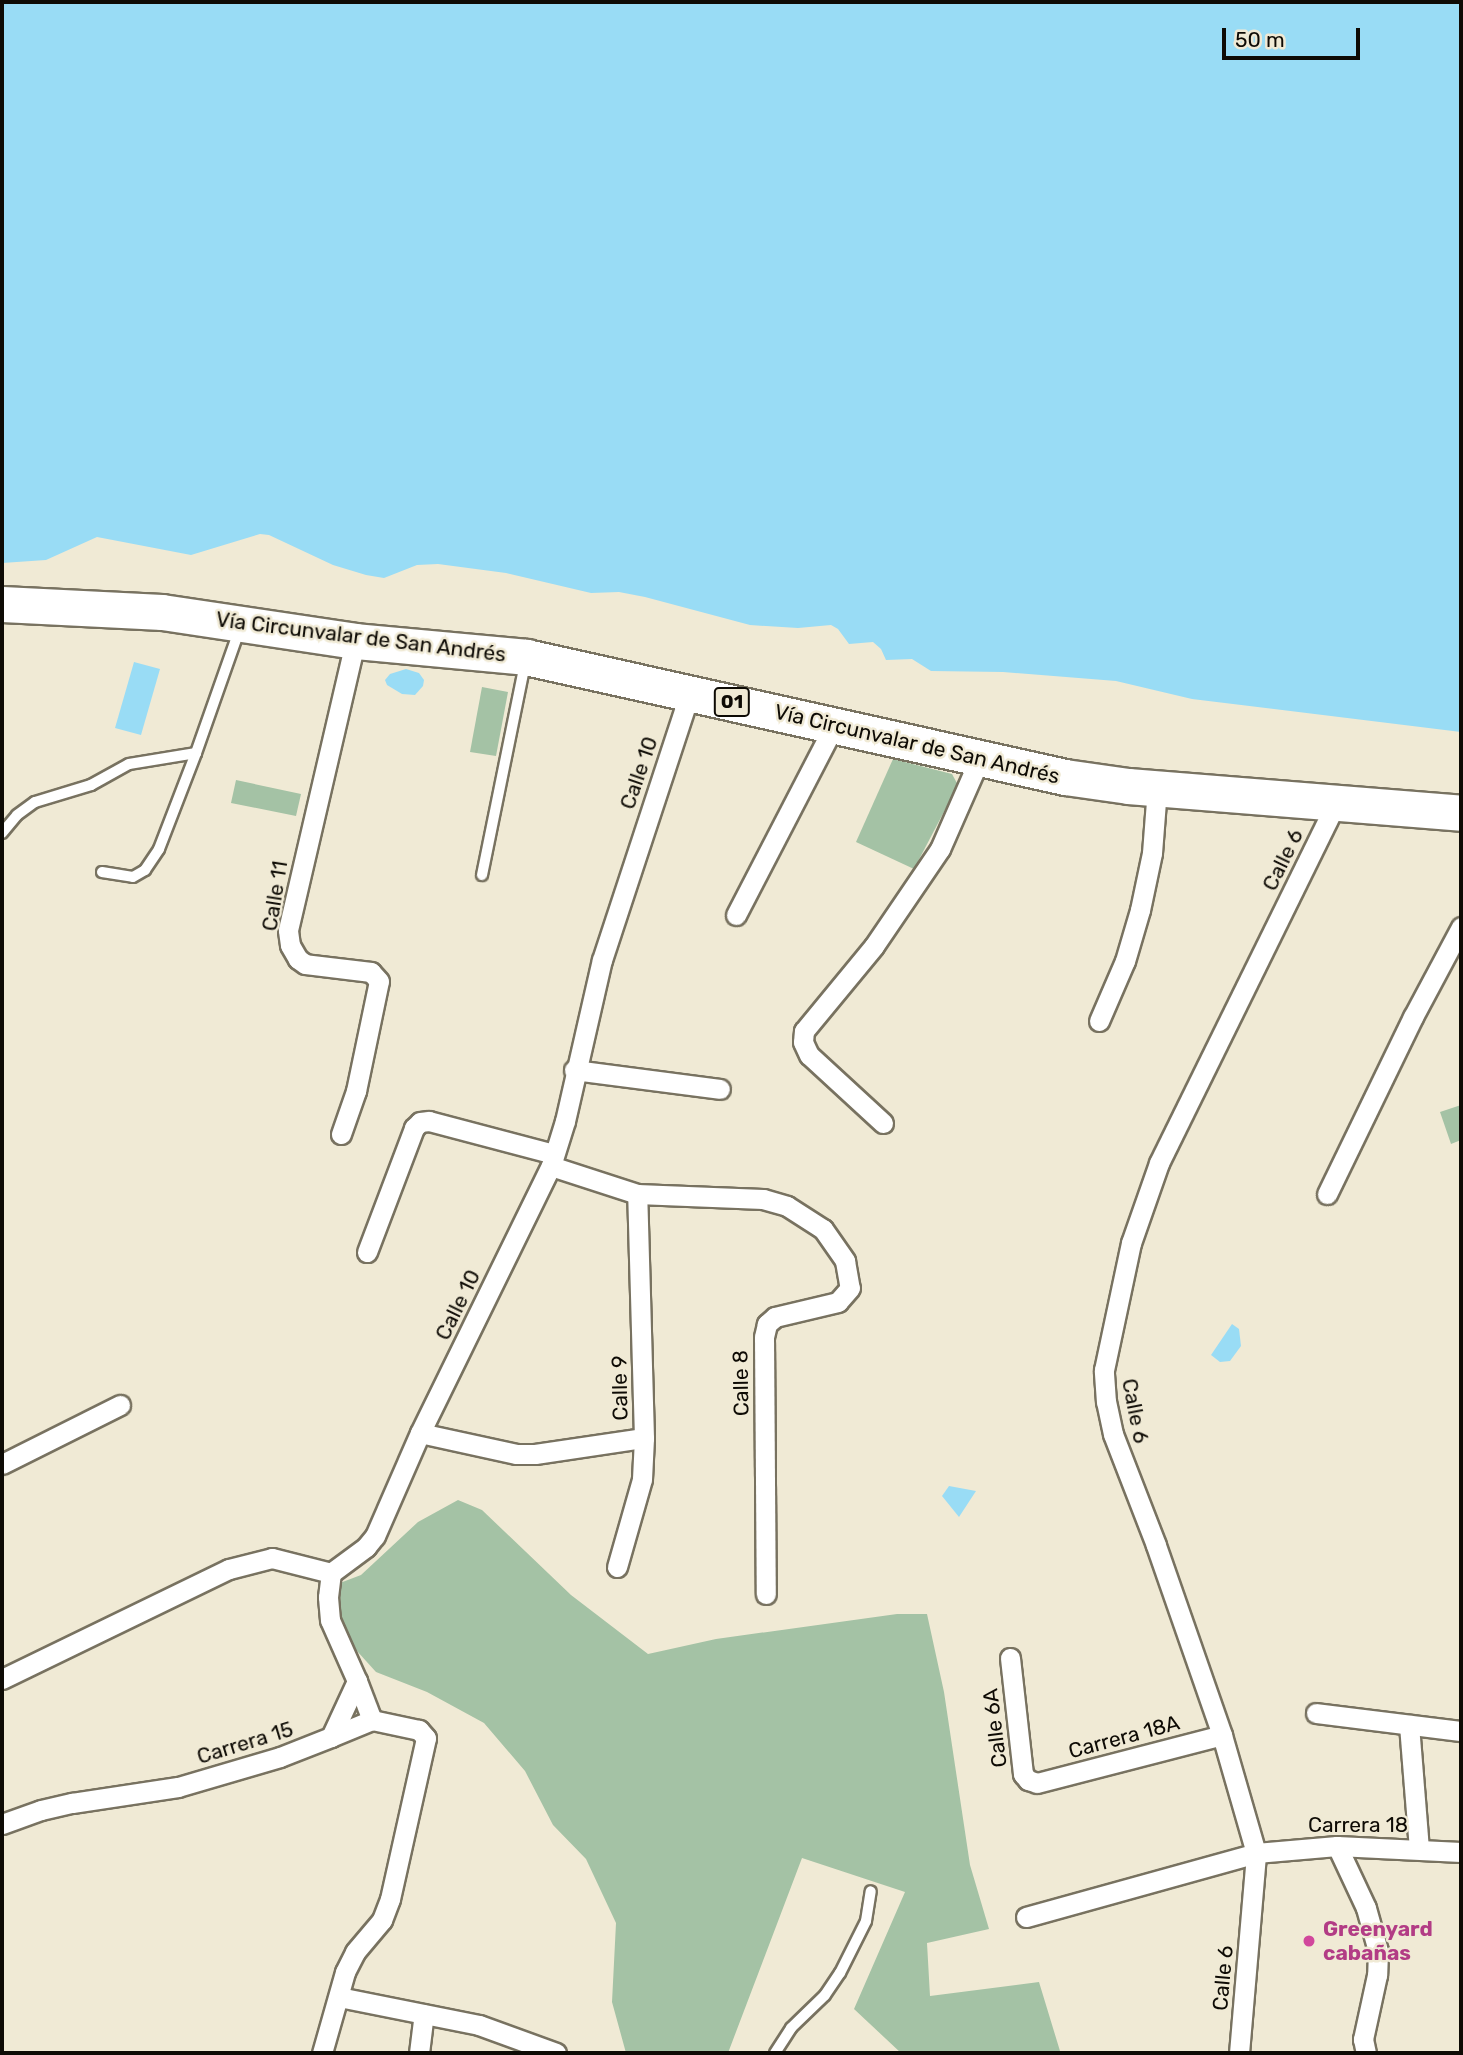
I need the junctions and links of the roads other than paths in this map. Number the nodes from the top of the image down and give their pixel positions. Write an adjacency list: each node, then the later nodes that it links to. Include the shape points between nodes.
1 (2, 604): 2 (highway, Vía Circunvalar de San Andrés / 01, via 103,607)
2 (241, 624): 3 (highway, Vía Circunvalar de San Andrés / 01); 7 (lane)
3 (355, 641): 4 (highway, Vía Circunvalar de San Andrés / 01); 21 (street, Calle 11, via 288,930 290,945 305,964 370,972 379,981 356,1091)
4 (526, 657): 5 (highway, Vía Circunvalar de San Andrés / 01); 14 (lane)
5 (691, 693): 6 (highway, Vía Circunvalar de San Andrés / 01); 18 (street, Calle 10, via 612,926)
6 (834, 726): 8 (highway, Vía Circunvalar de San Andrés / 01); 15 (street)
7 (196, 753): 12 (lane, via 129,764 95,783 35,802); 13 (lane, via 159,849 145,870 133,877)
8 (979, 760): 9 (highway, Vía Circunvalar de San Andrés / 01); 20 (street, via 940,849 874,946 804,1031 809,1055)
9 (1157, 788): 10 (highway, Vía Circunvalar de San Andrés / 01); 17 (street, via 1152,853 1140,909)
10 (1336, 803): 11 (highway, Vía Circunvalar de San Andrés / 01); 40 (street, Calle 6, via 1159,1163 1131,1243 1104,1370 1113,1434)
11 (1461, 813)
12 (2, 833)
13 (102, 872)
14 (482, 875)
15 (736, 915)
16 (1461, 927): 24 (street)
17 (1100, 1021)
18 (574, 1070): 19 (street); 22 (street, Calle 10)
19 (720, 1089)
20 (883, 1122)
21 (341, 1134)
22 (553, 1160): 23 (street, Calle 8); 25 (street, Calle 8, via 420,1122); 27 (street, Calle 10)
23 (637, 1194): 28 (street, Calle 9); 32 (street, Calle 8, via 763,1199 787,1206 823,1229 845,1261 850,1288 838,1302 775,1317 766,1325)
24 (1327, 1194)
25 (367, 1252)
26 (120, 1405): 29 (street)
27 (420, 1433): 28 (street, Calle 9, via 516,1454); 31 (street, Calle 10, via 375,1536)
28 (644, 1438): 30 (street, via 642,1479)
29 (2, 1465)
30 (617, 1567)
31 (331, 1573): 34 (street, via 272,1558 229,1569); 35 (street, via 331,1620)
32 (766, 1594)
33 (1010, 1658): 42 (street, Calle 6A, via 1023,1774)
34 (2, 1679)
35 (357, 1681): 37 (street); 41 (street)
36 (1316, 1713): 38 (street)
37 (372, 1720): 41 (street, Carrera 15); 50 (street, via 419,1730 426,1738 390,1899 382,1920 355,1952)
38 (1409, 1725): 39 (street); 45 (street)
39 (1461, 1731)
40 (1222, 1735): 42 (street, Carrera 18A); 47 (street, Calle 6)
41 (331, 1737): 43 (street, Carrera 15, via 178,1787 72,1803)
42 (1037, 1783)
43 (2, 1825)
44 (1337, 1846): 45 (street, Carrera 18); 47 (street, Carrera 18); 57 (street, via 1366,1908 1378,1951 1363,2039)
45 (1419, 1847): 46 (street, Carrera 18)
46 (1461, 1852)
47 (1256, 1853): 49 (street, Carrera 18); 56 (street, Calle 6)
48 (871, 1891): 55 (lane, via 866,1921 840,1973)
49 (1026, 1917)
50 (338, 1997): 51 (street); 52 (street)
51 (424, 2014): 53 (street); 54 (street, via 479,2025)
52 (322, 2053)
53 (419, 2053)
54 (556, 2053)
55 (775, 2053)
56 (1239, 2053)
57 (1366, 2053)

